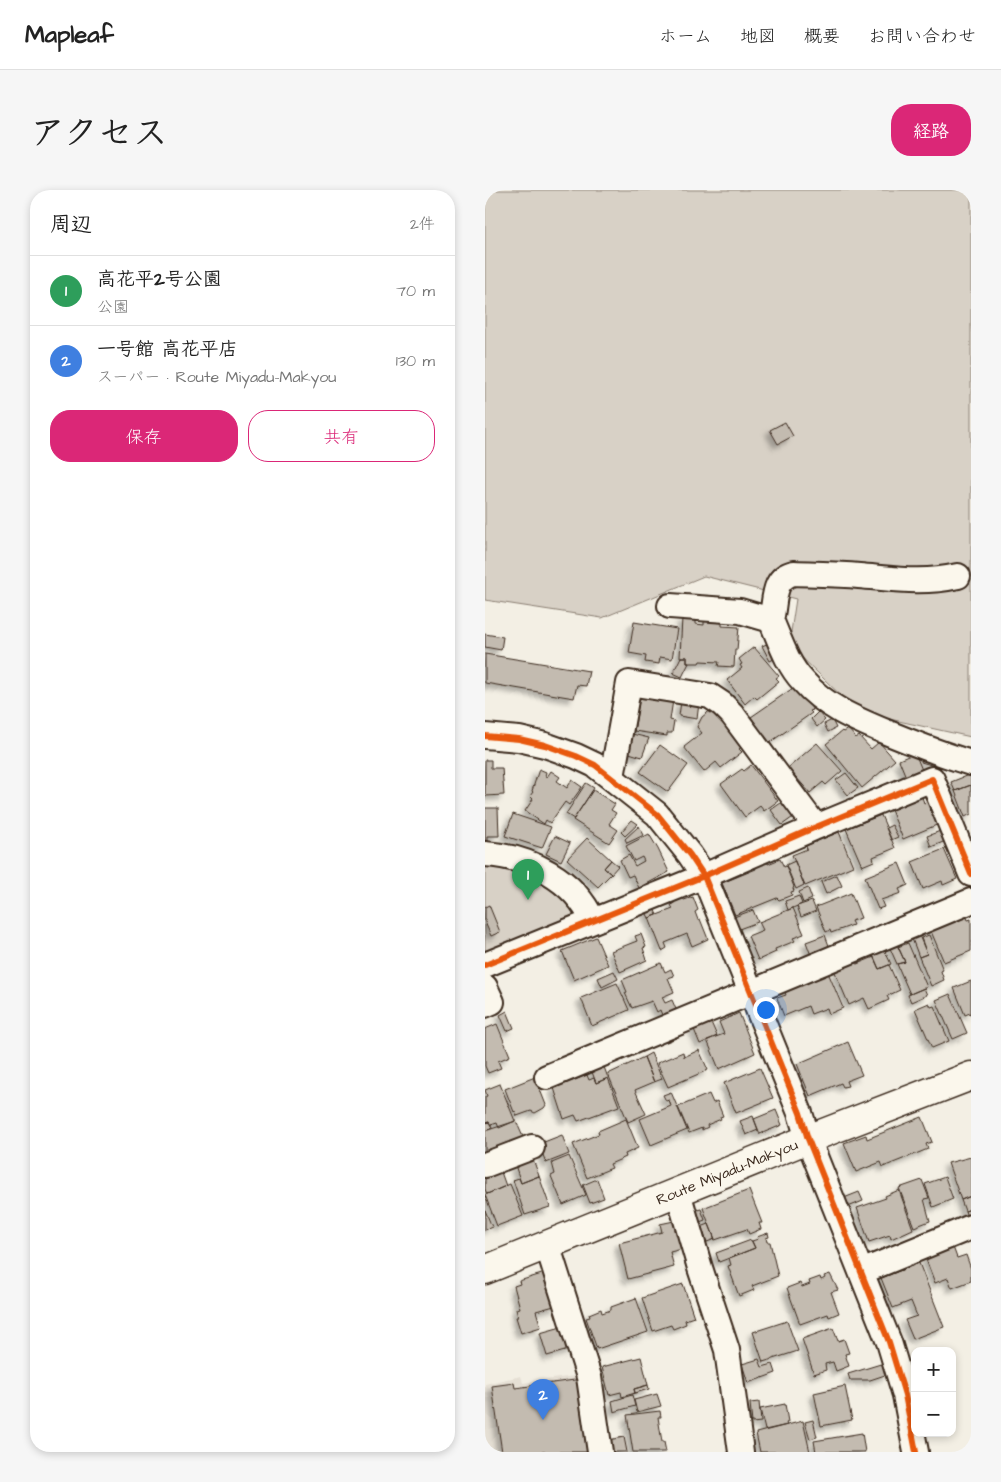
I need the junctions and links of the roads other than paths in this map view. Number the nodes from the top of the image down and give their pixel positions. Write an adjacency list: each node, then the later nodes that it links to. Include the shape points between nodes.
1 (958, 576): 3 (street, via 899,581 860,576 787,574 776,590)
2 (670, 606): 3 (street, via 740,611)
3 (771, 620): 5 (street, via 794,670 813,692 828,703 874,727)
4 (485, 736): 6 (street, via 545,745 583,759)
5 (971, 763)
6 (612, 777): 7 (street, via 629,683 709,696 732,714); 10 (street, via 657,814)
7 (816, 827): 9 (street, via 933,779); 10 (street)
8 (485, 854): 12 (street, via 511,857 561,880 586,906)
9 (971, 874)
10 (704, 876): 12 (street); 15 (street)
11 (971, 901): 15 (street)
12 (593, 921): 13 (street)
13 (485, 965)
14 (485, 987): 16 (street, via 492,1002)
15 (750, 992): 18 (street); 19 (street)
16 (485, 1005)
17 (971, 1076): 19 (main road, Route Miyadu-Makyou)
18 (547, 1077)
19 (808, 1139): 22 (main road, Route Miyadu-Makyou); 26 (street)
20 (532, 1147): 21 (street)
21 (485, 1165)
22 (678, 1192): 24 (main road, Route Miyadu-Makyou); 28 (street, via 727,1350)
23 (971, 1227): 26 (street)
24 (547, 1244): 25 (main road, Route Miyadu-Makyou); 27 (street, via 589,1377)
25 (485, 1270)
26 (861, 1272): 29 (street, via 899,1372)
27 (600, 1452)
28 (741, 1452)
29 (915, 1452)

